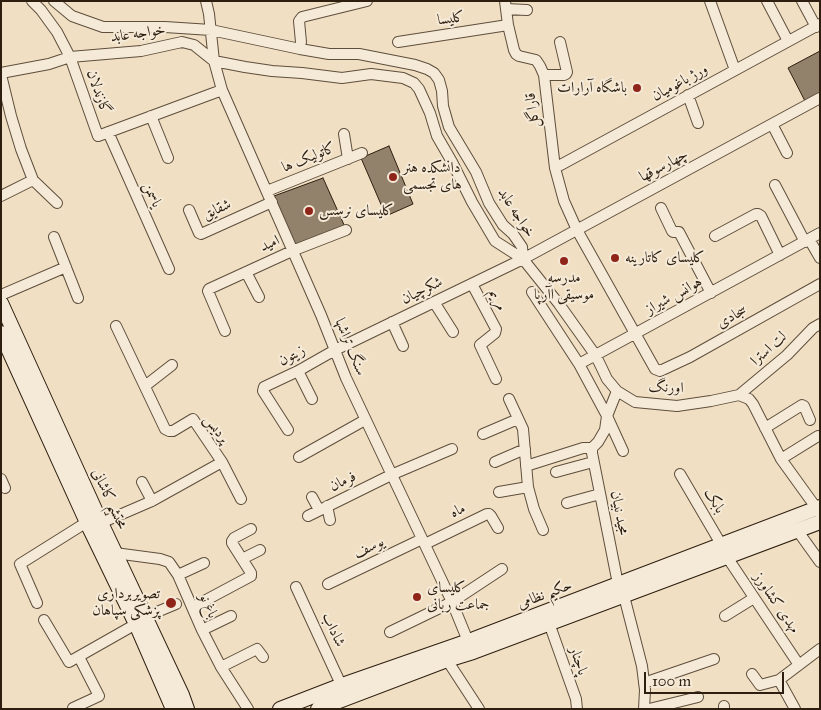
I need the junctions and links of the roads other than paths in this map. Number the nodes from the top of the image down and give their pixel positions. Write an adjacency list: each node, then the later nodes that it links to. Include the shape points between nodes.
1 (32, 1): 17 (street, via 57,32)
2 (54, 1): 12 (street, خواجه عابد, via 72,16 103,27)
3 (206, 1): 12 (street, سنگ تراشها)
4 (367, 1): 14 (street, via 302,17 299,20)
5 (710, 1): 19 (street)
6 (767, 1): 13 (street)
7 (802, 1): 11 (street)
8 (505, 5): 9 (street); 10 (street, قاراگل)
9 (526, 10)
10 (508, 25): 15 (street, کلیسا); 21 (street, قاراگل, via 516,54 536,60)
11 (818, 25): 13 (street, ورژ باغومیان)
12 (211, 30): 18 (street, سنگ تراشها); 53 (street, خواجه عابد, via 330,54 358,54 415,64 434,73 439,80 449,127 476,172 489,203 522,247)
13 (788, 41): 19 (street, ورژ باغومیان)
14 (300, 42)
15 (398, 42)
16 (560, 42): 21 (street, via 567,72)
17 (70, 57): 18 (street, خواجه عابد, via 141,51 182,42 194,45); 20 (street, گازندلان); 29 (street, گازندلان, via 97,134)
18 (214, 61): 22 (street, سنگ تراشها); 53 (street, خواجه عابد, via 342,78 371,74 403,78 414,83 430,113 436,136 495,241)
19 (735, 70): 23 (street, ورژ باغومیان)
20 (1, 74): 26 (street, گازندلان)
21 (544, 75): 35 (street, قاراگل)
22 (222, 90): 25 (street, گازندلان); 38 (street, سنگ تراشها)
23 (688, 95): 27 (street); 35 (street, ورژ باغومیان)
24 (820, 98): 28 (street, چهارسوقها)
25 (151, 116): 29 (street, گازندلان); 33 (street)
26 (6, 117): 36 (street, گازندلان)
27 (698, 123)
28 (772, 124): 32 (street); 40 (street, چهارسوقها)
29 (108, 132): 55 (street, یاسمن)
30 (344, 134): 34 (street)
31 (362, 153): 34 (street, کاتولیک ها)
32 (787, 153)
33 (168, 158)
34 (348, 159): 38 (street, کاتولیک ها)
35 (555, 168): 45 (street, قاراگل, via 564,201)
36 (33, 180): 39 (street); 42 (street)
37 (775, 185): 49 (street)
38 (267, 191): 41 (street, سنگ تراشها)
39 (1, 196)
40 (656, 199): 45 (street, چهارسوقها); 60 (street, via 672,231 679,232)
41 (272, 202): 43 (street, شقایق, via 201,234); 50 (street, سنگ تراشها)
42 (57, 203)
43 (189, 210)
44 (346, 230): 50 (street, امید)
45 (577, 230): 53 (street, چهارسوقها); 72 (street, قاراگل)
46 (820, 233): 49 (street, هوانس شیراز)
47 (715, 236): 51 (street, via 758,214)
48 (54, 237): 54 (street)
49 (807, 240): 51 (street, هوانس شیراز); 52 (street)
50 (292, 251): 56 (street, امید); 74 (street, سنگ تراشها)
51 (780, 255): 60 (street, هوانس شیراز)
52 (820, 258)
53 (523, 260): 57 (street, شکرچیان); 75 (street, اورنگ)
54 (66, 267): 61 (street); 63 (street)
55 (169, 269)
56 (246, 272): 62 (street); 69 (street, امید, via 208,290)
57 (472, 284): 64 (street, شکرچیان); 80 (street, مریم, via 496,330 480,344)
58 (820, 284): 79 (street, سجادی, via 698,353)
59 (532, 292): 76 (street)
60 (711, 293): 72 (street, هوانس شیراز)
61 (1, 295)
62 (259, 297)
63 (78, 298)
64 (434, 302): 66 (street, شکرچیان); 70 (street)
65 (1, 303): 109 (main road, محتشم کاشانی)
66 (392, 322): 73 (street); 74 (street, شکرچیان)
67 (820, 324): 83 (street, لت استرا)
68 (116, 326): 81 (street, پردیس)
69 (225, 331)
70 (453, 332)
71 (1, 333): 109 (main road, محتشم کاشانی)
72 (635, 334): 75 (street, هوانس شیراز); 79 (street, قاراگل)
73 (403, 346)
74 (335, 350): 78 (street, زیتون); 88 (street, سنگ تراشها)
75 (596, 356): 76 (street, هوانس شیراز); 82 (street, اورنگ)
76 (579, 364): 86 (street)
77 (172, 365): 81 (street)
78 (298, 371): 84 (street); 91 (street, زیتون, via 263,389)
79 (657, 371)
80 (496, 379)
81 (145, 386): 100 (street, پردیس, via 168,431 172,432 193,419)
82 (617, 391): 83 (street, اورنگ, via 635,402 678,406); 86 (street)
83 (739, 395): 90 (street, via 753,404)
84 (312, 399)
85 (509, 399): 87 (street)
86 (607, 416): 94 (street, via 605,430); 97 (street)
87 (518, 419): 92 (street); 96 (street, via 523,429)
88 (365, 420): 98 (street); 106 (street, سنگ تراشها)
89 (810, 420): 90 (street, via 802,405)
90 (765, 428): 99 (street)
91 (288, 430)
92 (483, 434)
93 (818, 436): 99 (street)
94 (592, 448): 102 (street, مجید نبیان); 103 (street)
95 (452, 449): 106 (street, فرمان)
96 (525, 449): 101 (street); 103 (street)
97 (623, 451)
98 (299, 458)
99 (781, 460): 117 (street)
100 (222, 462): 113 (street); 114 (street, پردیس)
101 (495, 462)
102 (593, 462): 104 (street); 111 (street, مجید نبیان)
103 (526, 466): 108 (street)
104 (556, 472)
105 (680, 474): 127 (street, بابک)
106 (391, 475): 116 (street, فرمان); 126 (street, سنگ تراشها)
107 (142, 482): 114 (street)
108 (528, 486): 110 (street); 124 (street)
109 (78, 487): 120 (main road, محتشم کاشانی)
110 (499, 492)
111 (600, 494): 115 (street); 138 (street, مجید نبیان)
112 (312, 497): 116 (street)
113 (241, 499)
114 (152, 501): 120 (street, پردیس)
115 (567, 503)
116 (323, 508): 118 (street, فرمان); 119 (street)
117 (819, 509): 127 (main road, حکیم نظامی)
118 (308, 516)
119 (330, 520)
120 (94, 522): 129 (main road, محتشم کاشانی); 139 (main road, محتشم کاشانی); 142 (street, پردیس, via 20,564)
121 (820, 522): 125 (main road, حکیم نظامی)
122 (498, 528): 126 (street, ماه, via 487,514)
123 (251, 529): 131 (street, via 232,541)
124 (544, 530)
125 (798, 530): 130 (main road, حکیم نظامی); 132 (street)
126 (423, 541): 136 (street, یوسف); 141 (street, سنگ تراشها)
127 (721, 544): 130 (street, بابک); 138 (main road, حکیم نظامی)
128 (260, 550): 131 (street)
129 (116, 553): 135 (street, باغ نو, via 169,562); 139 (main road, محتشم کاشانی)
130 (727, 557): 138 (main road, حکیم نظامی); 140 (street, مهدی کشاورز)
131 (242, 559): 144 (street, via 251,576)
132 (820, 562)
133 (204, 563): 135 (street)
134 (502, 569): 141 (street)
135 (178, 575): 144 (street, باغ نو)
136 (328, 584)
137 (296, 587): 163 (street, شاداب)
138 (621, 590): 149 (main road, حکیم نظامی); 152 (main road, حکیم نظامی); 162 (street, مجید نبیان)
139 (128, 594): 148 (main road, محتشم کاشانی)
140 (754, 598): 146 (street); 158 (street, مهدی کشاورز)
141 (452, 602): 151 (street); 152 (street, سنگ تراشها)
142 (37, 603)
143 (176, 604): 148 (street)
144 (193, 607): 150 (street, باغ نو)
145 (231, 616): 150 (street)
146 (726, 616)
147 (44, 620): 154 (street, via 69,662)
148 (141, 620): 154 (street); 165 (main road, محتشم کاشانی)
149 (549, 623): 152 (main road, حکیم نظامی); 173 (street, پاچنار)
150 (202, 630): 159 (street, باغ نو)
151 (390, 632)
152 (470, 647): 157 (main road, حکیم نظامی); 163 (main road, حکیم نظامی)
153 (820, 649): 158 (street)
154 (79, 657): 166 (street, via 98,696)
155 (263, 657): 159 (street, via 257,649)
156 (714, 659): 162 (street)
157 (447, 660): 163 (main road, حکیم نظامی); 172 (street)
158 (800, 665): 161 (street)
159 (221, 667): 169 (street, باغ نو)
160 (752, 674): 161 (street, via 760,685)
161 (779, 680): 176 (street)
162 (644, 683): 174 (street, مجید نبیان)
163 (345, 691): 170 (main road, حکیم نظامی); 171 (main road, حکیم نظامی)
164 (698, 697): 175 (street)
165 (173, 703): 167 (main road, محتشم کاشانی); 168 (main road)
166 (74, 709)
167 (187, 709)
168 (198, 709)
169 (248, 709)
170 (280, 709)
171 (318, 709)
172 (479, 709)
173 (577, 709)
174 (644, 709)
175 (648, 709)
176 (795, 709)

